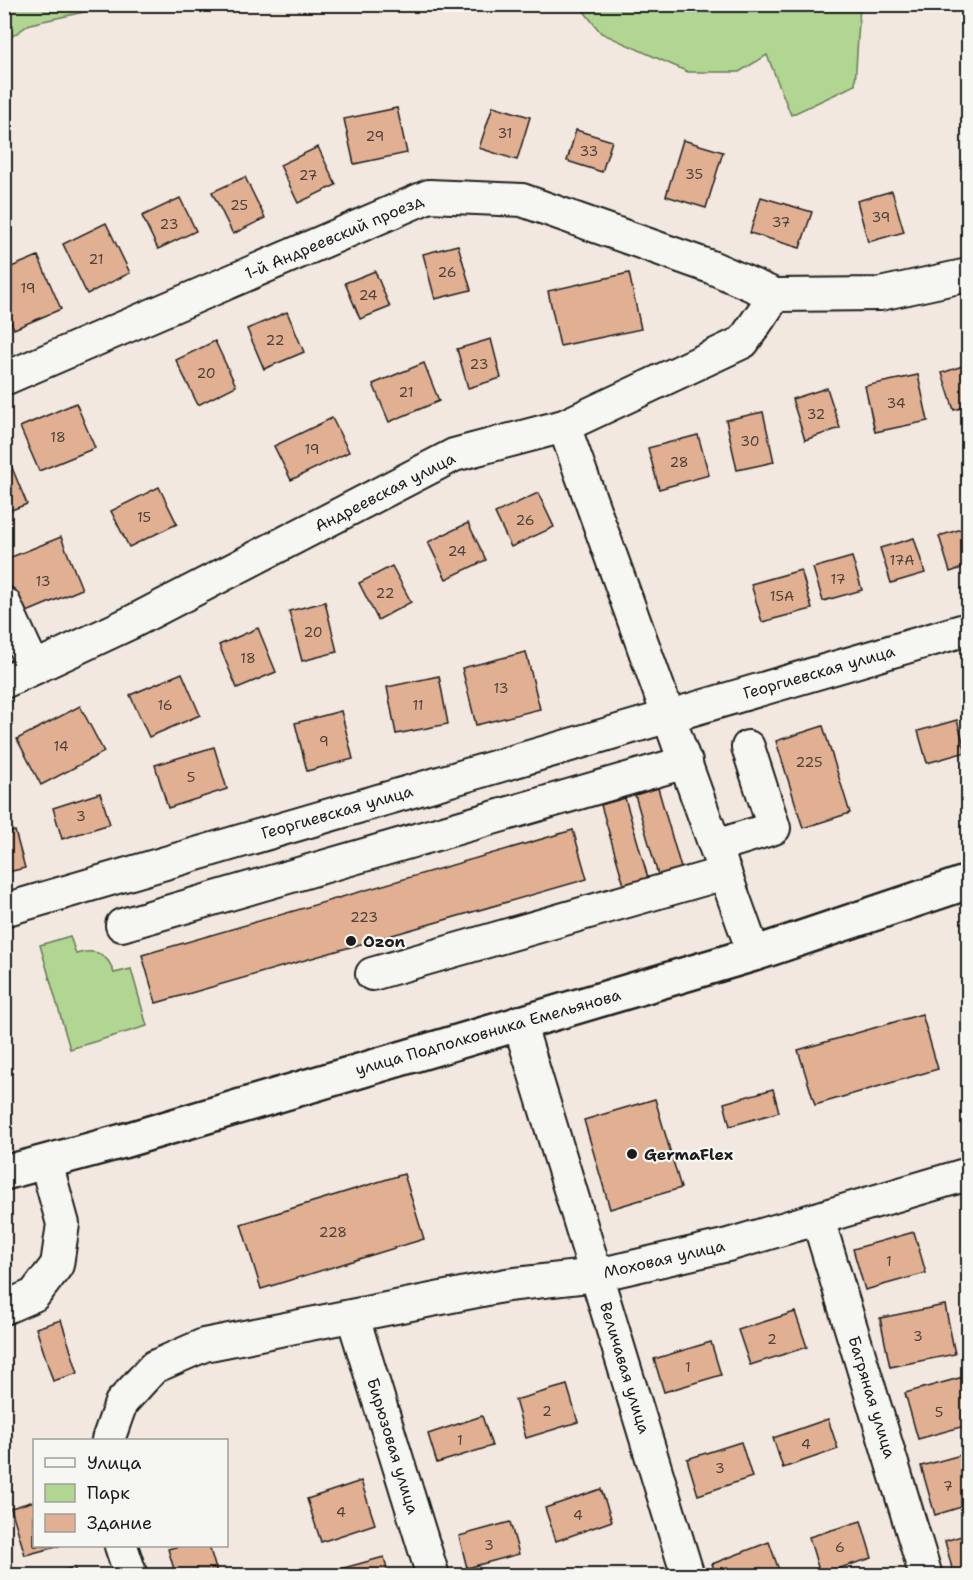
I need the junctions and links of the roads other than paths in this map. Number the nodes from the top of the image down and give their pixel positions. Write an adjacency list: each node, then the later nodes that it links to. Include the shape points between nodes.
1 (969, 275): 2 (street, via 880,294)
2 (775, 295): 3 (street, 1-й Андреевский проезд, via 711,267 522,200 429,196); 4 (street, Андреевская улица, via 743,342)
3 (4, 379)
4 (564, 426): 7 (street, Андреевская улица, via 454,455 130,623); 9 (street)
5 (4, 603): 7 (street)
6 (969, 629): 9 (street, Георгиевская улица)
7 (34, 668): 8 (street, Андреевская улица)
8 (4, 682)
9 (669, 715): 11 (street); 14 (street, Георгиевская улица)
10 (748, 747): 12 (street, via 774,828)
11 (686, 762): 12 (street); 15 (street)
12 (720, 859): 16 (street); 17 (street)
13 (969, 882): 16 (main road, улица Подполковника Емельянова)
14 (4, 910)
15 (122, 925)
16 (754, 954): 18 (main road, улица Подполковника Емельянова)
17 (372, 974)
18 (519, 1022): 19 (main road, улица Подполковника Емельянова); 23 (street, Величавая улица)
19 (41, 1163): 20 (main road, улица Подполковника Емельянова); 24 (street, via 50,1177 63,1224 57,1265 34,1295)
20 (4, 1173)
21 (969, 1174): 22 (street, Моховая улица)
22 (818, 1219): 23 (street, Моховая улица, via 728,1245); 31 (street, Багряная улица)
23 (597, 1275): 25 (street, Моховая улица, via 507,1285); 30 (street, Величавая улица)
24 (4, 1308)
25 (353, 1317): 26 (street, Моховая улица, via 204,1346 154,1367 121,1403); 29 (street, Бирюзовая улица)
26 (108, 1439)
27 (123, 1547): 28 (street)
28 (131, 1575)
29 (433, 1575)
30 (688, 1575)
31 (926, 1575)

